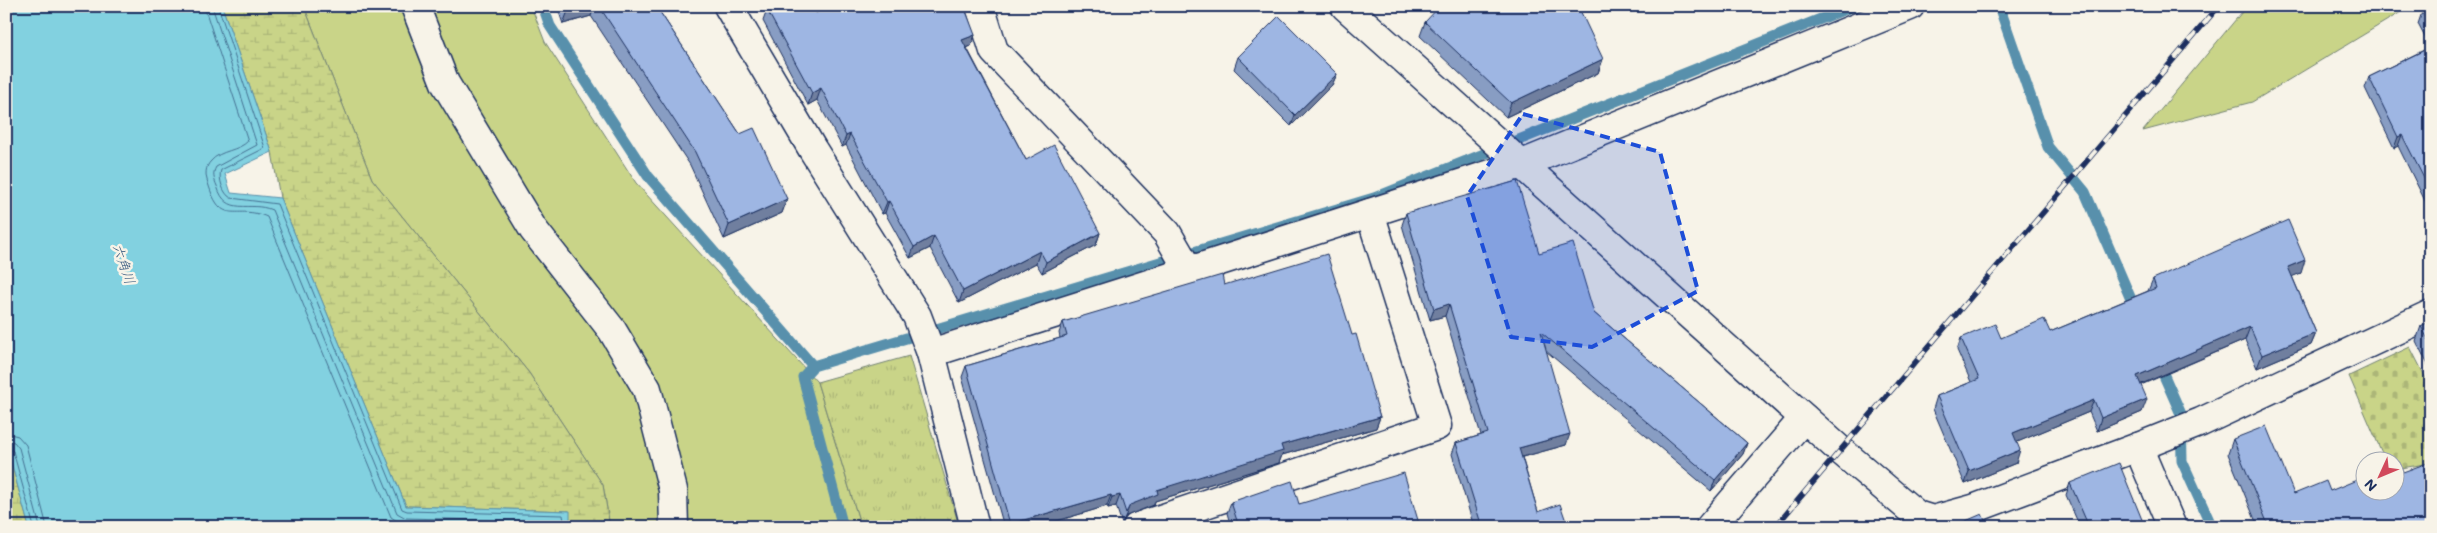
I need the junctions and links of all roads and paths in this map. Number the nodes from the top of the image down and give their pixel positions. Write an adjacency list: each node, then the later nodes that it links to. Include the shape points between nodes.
1 (415, 6): 13 (street, via 454,99 533,229 612,330 647,388 674,490)
2 (728, 6): 10 (street)
3 (980, 6): 8 (street, via 994,51 1167,233)
4 (1346, 6): 6 (street)
5 (1910, 6): 6 (street)
6 (1516, 159): 7 (street); 11 (street)
7 (1370, 213): 8 (street); 15 (street, via 1437,426)
8 (1186, 266): 10 (street)
9 (2431, 314): 12 (street, via 2201,422)
10 (925, 337): 14 (street)
11 (1804, 418): 12 (street, via 1917,515 1933,520 1973,509); 16 (street)
12 (2138, 447): 17 (street)
13 (674, 527)
14 (975, 527)
15 (1137, 527)
16 (1710, 527)
17 (2172, 527)

